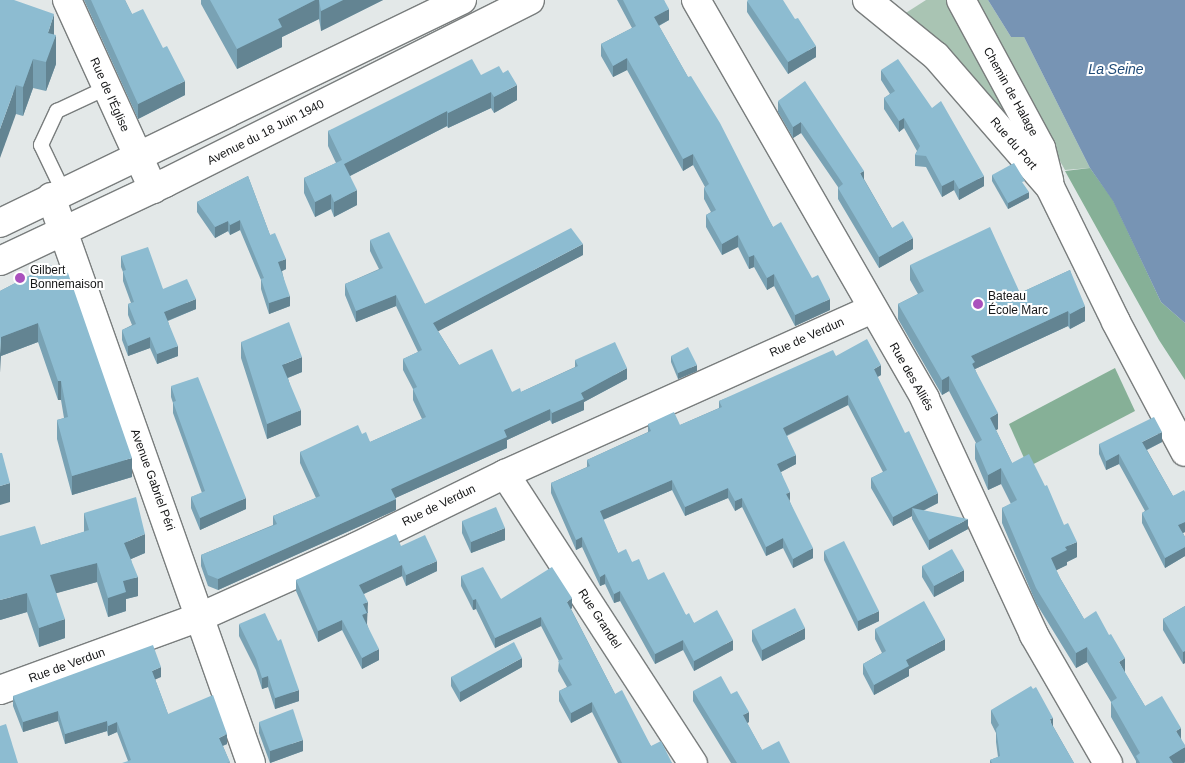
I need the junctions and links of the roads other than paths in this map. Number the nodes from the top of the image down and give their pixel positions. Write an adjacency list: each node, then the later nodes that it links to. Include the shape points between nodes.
1 (67, 0): 7 (street, Rue de l'Église)
2 (462, 0): 8 (street)
3 (530, 0): 10 (street, Avenue du 18 Juin 1940)
4 (696, 0): 15 (street, Rue des Alliés)
5 (867, 0): 9 (street, Rue du Port, via 936,56)
6 (961, 0): 9 (street, Chemin de Halage, via 1041,148)
7 (106, 88): 8 (street, Rue de l'Église); 11 (lane, via 57,111 41,145)
8 (136, 155): 10 (street, Rue de l'Église); 11 (street)
9 (1050, 187): 16 (street, Rue du Port)
10 (153, 189): 13 (street, Avenue du 18 Juin 1940)
11 (57, 194): 12 (street); 13 (street, Avenue Gabriel Péri)
12 (0, 223)
13 (64, 231): 14 (street, Avenue du 18 Juin 1940); 18 (street, Avenue Gabriel Péri)
14 (0, 261)
15 (872, 309): 17 (street, Rue de Verdun); 22 (street, Rue des Alliés, via 925,399 1034,636)
16 (1185, 452)
17 (505, 474): 18 (street, Rue de Verdun); 21 (street, Rue Grandel)
18 (200, 617): 19 (street, Rue de Verdun); 20 (street, Avenue Gabriel Péri)
19 (0, 690)
20 (252, 763)
21 (693, 763)
22 (1108, 763)

